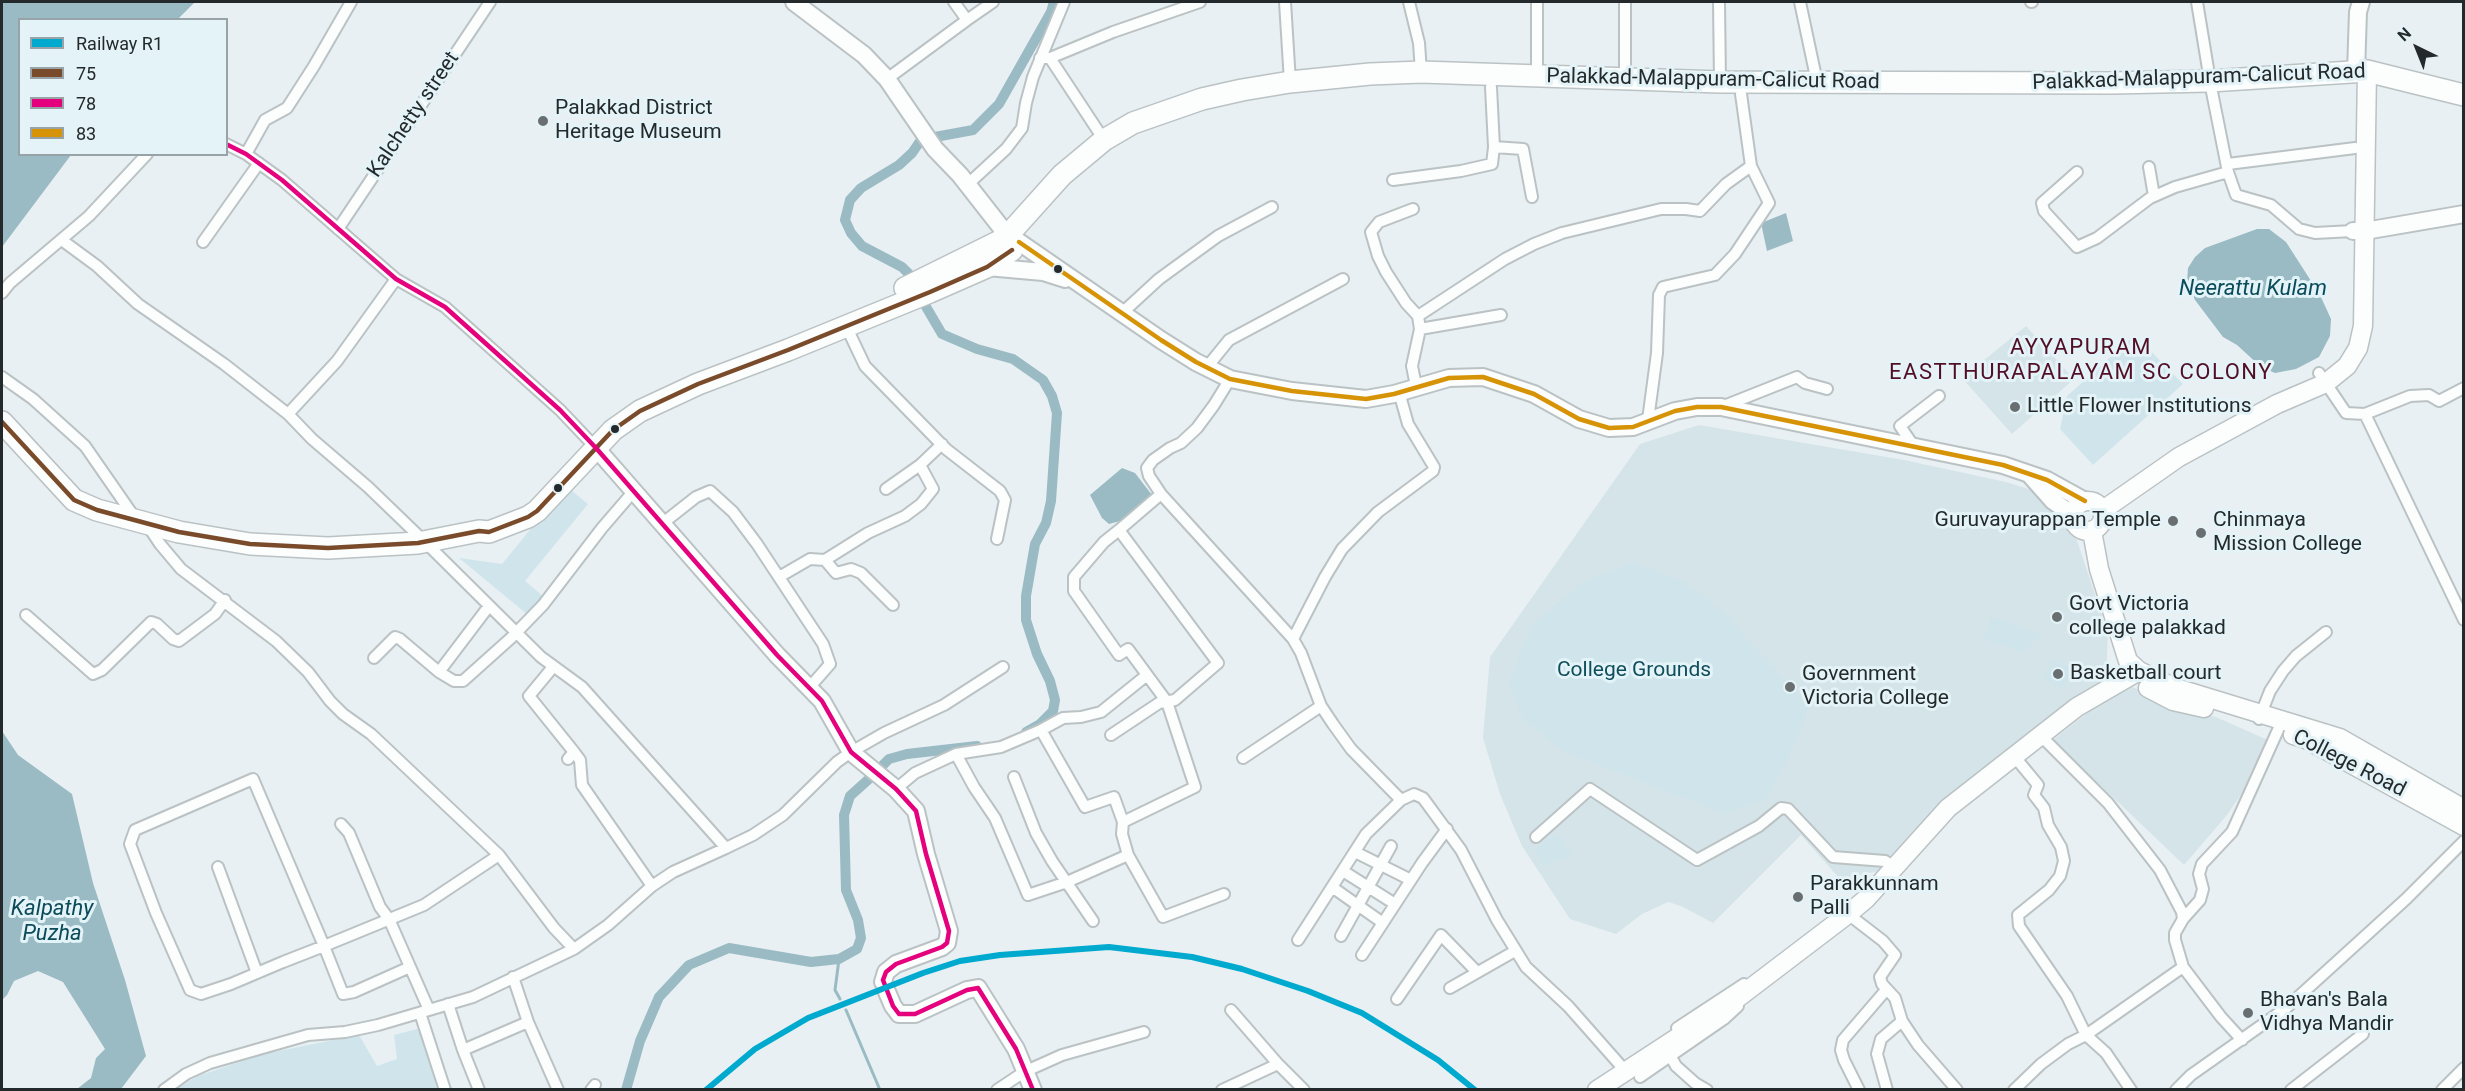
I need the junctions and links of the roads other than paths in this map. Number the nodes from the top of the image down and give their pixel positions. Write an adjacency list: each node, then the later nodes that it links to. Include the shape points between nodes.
1 (351, 2): 36 (street, via 287,108 265,120)
2 (490, 2): 50 (street, Kalchetty street)
3 (794, 2): 22 (main road, via 864,55)
4 (954, 2): 17 (street)
5 (993, 2): 17 (street)
6 (1064, 2): 18 (street)
7 (1200, 2): 18 (street)
8 (1285, 2): 24 (street)
9 (1408, 2): 19 (street, via 1419,43)
10 (1537, 2): 20 (street)
11 (1624, 2): 23 (street)
12 (1719, 2): 25 (street)
13 (1800, 2): 26 (street)
14 (2197, 2): 28 (street)
15 (2361, 2): 21 (main road)
16 (2366, 2): 21 (main road)
17 (967, 20): 22 (street)
18 (1045, 58): 32 (street); 44 (street, via 1026,103 1022,128)
19 (1421, 72): 20 (highway, Palakkad-Malappuram-Calicut Road); 24 (highway, Palakkad-Malappuram-Calicut Road)
20 (1537, 77): 23 (highway, Palakkad-Malappuram-Calicut Road)
21 (2361, 78): 28 (highway, Palakkad-Malappuram-Calicut Road); 30 (highway, Palakkad-Malappuram-Calicut Road); 31 (highway, Palakkad-Malappuram-Calicut Road); 35 (main road); 51 (main road)
22 (887, 79): 44 (main road, via 935,148)
23 (1625, 79): 25 (highway, Palakkad-Malappuram-Calicut Road)
24 (1290, 82): 32 (highway, Palakkad-Malappuram-Calicut Road, via 1163,111)
25 (1720, 82): 26 (highway, Palakkad-Malappuram-Calicut Road)
26 (1817, 82): 28 (highway, Palakkad-Malappuram-Calicut Road)
27 (1491, 87): 29 (highway, Palakkad-Malappuram-Calicut Road); 34 (street); 52 (highway, Palakkad-Malappuram-Calicut Road, via 1382,84 1316,89 1180,117 1137,134 1110,151)
28 (2211, 87): 29 (highway, Palakkad-Malappuram-Calicut Road); 41 (street)
29 (1741, 94): 39 (street)
30 (2463, 95)
31 (2463, 106)
32 (1104, 140): 52 (highway, Palakkad-Malappuram-Calicut Road, via 1062,175)
33 (228, 145): 36 (street)
34 (1494, 147): 43 (street, via 1492,164); 45 (street, via 1523,149)
35 (2355, 148): 41 (street); 51 (main road)
36 (246, 154): 38 (street)
37 (145, 156): 53 (street)
38 (259, 163): 50 (street); 54 (street)
39 (1751, 166): 62 (street, via 1726,184 1700,212 1660,209 1534,244); 77 (street, via 1769,203 1735,254 1715,275 1663,286 1659,295 1657,353)
40 (2149, 167): 46 (street)
41 (2228, 168): 46 (street); 51 (street, via 2236,195 2271,205 2299,229 2315,233)
42 (2077, 172): 46 (street, via 2042,203 2044,211 2077,247 2097,238)
43 (1393, 180)
44 (968, 185): 52 (main road)
45 (1532, 196)
46 (2154, 196)
47 (1272, 207): 60 (street, via 1218,236 1159,279)
48 (1413, 209): 62 (street, via 1379,222 1371,232 1386,272)
49 (2463, 214): 51 (main road)
50 (338, 229): 56 (street)
51 (2359, 231): 67 (main road, via 2348,344)
52 (1011, 240): 55 (highway, Palakkad-Malappuram-Calicut Road); 58 (main road); 80 (highway, Palakkad-Malappuram-Calicut Road, via 744,356 631,410 608,426)
53 (63, 241): 59 (street); 75 (street, via 138,304)
54 (203, 242)
55 (987, 267): 58 (main road, via 1043,272); 63 (highway, Palakkad-Malappuram-Calicut Road)
56 (396, 279): 75 (street, via 337,361); 80 (street, via 445,308)
57 (1343, 279): 65 (street, via 1229,340)
58 (1080, 284): 60 (main road)
59 (2, 293)
60 (1122, 313): 65 (main road)
61 (1501, 315): 64 (street)
62 (1418, 316): 64 (street)
63 (846, 326): 79 (street, via 865,366); 80 (highway, Palakkad-Malappuram-Calicut Road, via 640,411)
64 (1420, 330): 69 (street, via 1412,366)
65 (1207, 368): 68 (main road)
66 (2, 377): 89 (street, via 85,446)
67 (2322, 378): 76 (street, via 2346,414); 87 (main road, via 2276,391 2205,428)
68 (1230, 379): 72 (main road, via 1366,399); 86 (street, via 1197,428 1147,468)
69 (1416, 386): 72 (main road); 77 (main road, via 1449,378 1483,377 1525,390 1580,419 1609,428 1633,427)
70 (2463, 388): 76 (street, via 2439,401 2429,395 2410,396)
71 (1827, 389): 74 (street, via 1797,377)
72 (1399, 392): 104 (street, via 1408,424 1433,471 1378,512 1342,549)
73 (1939, 396): 81 (street, via 1900,426)
74 (1721, 407): 77 (main road, via 1686,409); 81 (main road)
75 (288, 414): 94 (street)
76 (2365, 414): 101 (street)
77 (1648, 420)
78 (2, 422): 89 (highway, Palakkad-Malappuram-Calicut Road, via 74,500)
79 (942, 444): 82 (street); 93 (street, via 1000,491 1005,500)
80 (594, 445): 85 (main road); 94 (highway, Palakkad-Malappuram-Calicut Road, via 528,517 489,532)
81 (1916, 448): 83 (main road)
82 (920, 465): 84 (street); 95 (street, via 933,489 921,504)
83 (2029, 474): 87 (main road); 88 (main road, via 2053,501)
84 (886, 489)
85 (633, 492): 90 (main road); 102 (street, via 543,605)
86 (1161, 494): 91 (street); 104 (street)
87 (2094, 504): 88 (main road, via 2075,509); 92 (main road, via 2102,523)
88 (2073, 515): 92 (main road, via 2078,527)
89 (142, 522): 94 (highway, Palakkad-Malappuram-Calicut Road, via 205,538 267,546 328,548); 97 (street, via 181,569)
90 (663, 523): 96 (street, via 710,491 733,512); 111 (main road)
91 (1119, 530): 110 (street, via 1104,542 1072,583 1119,655 1128,649); 112 (street, via 1218,663 1175,700)
92 (2088, 531): 109 (main road, via 2088,557)
93 (997, 539)
94 (424, 541): 99 (street)
95 (825, 560): 96 (street, via 810,559); 98 (street, via 836,573 851,569 861,573)
96 (778, 577): 111 (street, via 823,644 830,664)
97 (225, 600): 100 (street, via 194,633 179,641 151,622 102,670 93,674); 136 (street, via 276,641 343,714 371,734)
98 (892, 605)
99 (489, 606): 102 (street); 108 (street)
100 (26, 615)
101 (2463, 620)
102 (516, 632): 106 (street); 108 (street, via 463,681 454,681)
103 (2326, 632): 114 (street, via 2283,671)
104 (1293, 639): 113 (street)
105 (374, 658): 108 (street, via 395,638)
106 (553, 667): 134 (street, via 582,687); 144 (street, via 529,696 571,755 580,760 582,784)
107 (1003, 667): 119 (street, via 944,705)
108 (439, 672)
109 (2133, 674): 114 (main road, College Road, via 2173,701); 118 (main road, via 2077,707)
110 (1147, 675): 112 (street); 115 (street, via 1101,712 1063,718)
111 (809, 688): 119 (main road, via 822,701)
112 (1167, 702): 117 (street); 127 (street, via 1195,787)
113 (1321, 705): 122 (street); 125 (street, via 1351,749)
114 (2259, 718): 116 (main road, College Road); 126 (main road, College Road, via 2340,738)
115 (1041, 730): 120 (street, via 1001,747); 127 (street, via 1085,807 1114,797)
116 (2278, 730): 129 (main road, College Road, via 2306,739); 152 (street, via 2232,832 2202,864 2200,900)
117 (1111, 735)
118 (2041, 736): 121 (main road); 152 (street, via 2108,803 2146,850 2172,892)
119 (851, 752): 124 (main road); 134 (street, via 783,815)
120 (956, 754): 124 (street, via 915,773); 143 (street, via 995,818 1028,895)
121 (2014, 756): 140 (main road, via 1948,808); 177 (street, via 2038,785 2034,795 2044,808 2064,861 2061,876 2018,915 2019,926 2067,996)
122 (1243, 758)
123 (1014, 777): 143 (street, via 1036,833)
124 (896, 789): 184 (main road, via 916,811 949,931 942,947 896,964 886,972 885,987 892,1006 899,1014 915,1014 978,988 1016,1049)
125 (1401, 800): 130 (street, via 1414,794 1423,798); 135 (street, via 1366,834)
126 (2463, 809)
127 (1123, 822): 137 (street)
128 (341, 824): 151 (street, via 349,833 380,907)
129 (2463, 826)
130 (1447, 829): 142 (street); 159 (street)
131 (1536, 837): 140 (street, via 1590,789 1697,860 1759,826 1781,808 1788,809 1833,857 1885,861)
132 (2463, 841): 178 (street, via 2413,893 2286,1008)
133 (1392, 846): 138 (street)
134 (726, 848): 144 (street)
135 (1355, 852): 138 (street); 141 (street)
136 (499, 855): 151 (street, via 424,905); 158 (street)
137 (1128, 855): 143 (street); 147 (street, via 1163,917)
138 (1381, 865): 142 (street); 146 (street)
139 (218, 867): 165 (street)
140 (1894, 867): 150 (main road)
141 (1343, 871): 145 (street); 146 (street)
142 (1411, 880): 148 (street)
143 (1067, 882): 153 (street)
144 (652, 886): 158 (street)
145 (1332, 887): 149 (street); 156 (street)
146 (1369, 887): 148 (street); 149 (street)
147 (1224, 894)
148 (1395, 904): 154 (street)
149 (1359, 906): 154 (street); 155 (street)
150 (1848, 914): 163 (main road); 168 (street, via 1895,955 1880,977)
151 (389, 919): 157 (street); 161 (street)
152 (2183, 919): 162 (street, via 2175,940)
153 (1093, 921)
154 (1383, 923): 160 (street)
155 (1341, 936)
156 (1298, 940)
157 (324, 946): 161 (street, via 343,994); 165 (street); 165 (street, via 253,780 135,830 130,844 190,990 201,994)
158 (574, 949): 166 (street)
159 (1515, 951): 164 (street); 182 (street)
160 (1362, 955)
161 (410, 967): 172 (street)
162 (2183, 967): 177 (street); 178 (street)
163 (1771, 971): 180 (street, via 1724,1019); 182 (street, via 1722,997); 195 (main road, via 1735,1000)
164 (1476, 972): 167 (street); 169 (street, via 1440,935)
165 (257, 973)
166 (513, 977): 170 (street, via 473,997); 174 (street)
167 (1450, 988)
168 (1886, 990): 173 (street, via 1895,999); 197 (street, via 1843,1040 1844,1060)
169 (1397, 999)
170 (448, 1004): 172 (street); 179 (street)
171 (1231, 1010): 181 (street)
172 (425, 1011): 186 (street, via 356,1030 308,1035 210,1063); 187 (street)
173 (1902, 1021): 198 (street, via 1881,1039 1877,1054); 199 (street)
174 (528, 1022): 179 (street); 189 (street)
175 (1144, 1032): 184 (street, via 1062,1055)
176 (2363, 1034): 203 (street)
177 (2086, 1035): 200 (street, via 2068,1044); 201 (street, via 2106,1053)
178 (2242, 1040): 202 (street)
179 (463, 1050): 188 (street)
180 (1671, 1057): 185 (street); 196 (street, via 1695,1083)
181 (1278, 1064): 192 (street); 193 (street)
182 (1622, 1066): 194 (street)
183 (2463, 1068): 204 (street)
184 (1024, 1072): 190 (street); 191 (main road)
185 (1640, 1077)
186 (164, 1089)
187 (445, 1089)
188 (479, 1089)
189 (558, 1089)
190 (997, 1089)
191 (1033, 1089)
192 (1222, 1089)
193 (1304, 1089)
194 (1584, 1089)
195 (1597, 1089)
196 (1707, 1089)
197 (1859, 1089)
198 (1887, 1089)
199 (1957, 1089)
200 (2014, 1089)
201 (2132, 1089)
202 (2176, 1089)
203 (2291, 1089)
204 (2442, 1089)

